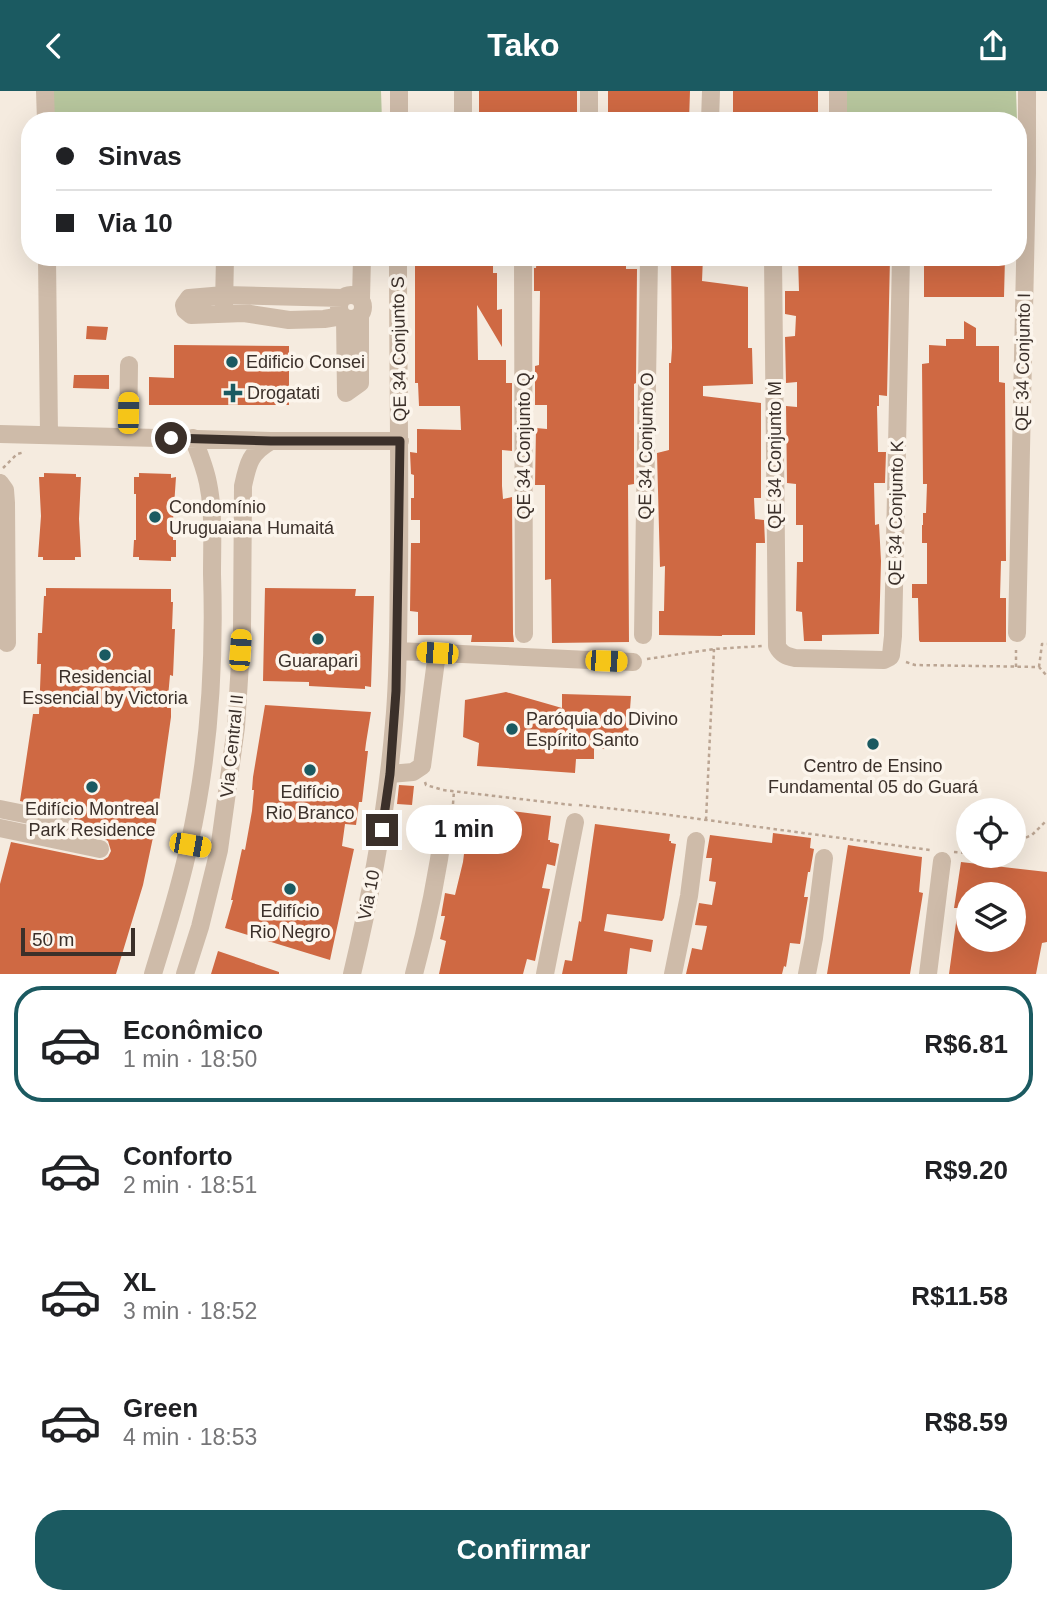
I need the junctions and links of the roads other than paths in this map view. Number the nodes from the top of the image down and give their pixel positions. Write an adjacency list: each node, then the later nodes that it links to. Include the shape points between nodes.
1 (45, 91): 8 (street)
2 (399, 91): 9 (street)
3 (463, 91): 10 (street)
4 (589, 91): 11 (street)
5 (710, 91): 12 (street)
6 (838, 91): 13 (street)
7 (1027, 91): 14 (street, QE 34 Conjunto I)
8 (46, 112)
9 (399, 112)
10 (463, 112)
11 (589, 112)
12 (710, 112)
13 (838, 112)
14 (1026, 112)
15 (47, 266): 30 (street)
16 (225, 266): 25 (street)
17 (352, 266): 26 (street)
18 (360, 266): 26 (street)
19 (398, 266): 34 (street, QE 34 Conjunto S)
20 (523, 266): 37 (street, QE 34 Conjunto Q)
21 (649, 266): 38 (street, QE 34 Conjunto O)
22 (773, 266): 42 (street, QE 34 Conjunto M, via 779,649 795,658)
23 (901, 266): 42 (street, QE 34 Conjunto K)
24 (1022, 266): 36 (street, QE 34 Conjunto I)
25 (224, 295): 26 (street); 27 (street); 27 (street, via 189,298 184,310 191,315)
26 (350, 307): 27 (street, via 324,319)
27 (225, 314)
28 (129, 365): 31 (street)
29 (0, 434): 30 (street)
30 (49, 435): 31 (street)
31 (128, 437): 32 (street)
32 (192, 438): 33 (street); 51 (street, Via Central II, via 209,487 213,615 206,740)
33 (271, 441): 34 (street); 53 (street, Via Central II, via 257,449 243,486 236,727)
34 (400, 441): 40 (street, QE 34 Conjunto S)
35 (0, 482): 39 (street, via 6,503)
36 (1017, 633)
37 (524, 634)
38 (643, 635)
39 (7, 643)
40 (398, 651): 41 (street); 44 (street, QE 34 Conjunto S)
41 (437, 653): 43 (street); 44 (street, via 422,766)
42 (895, 659)
43 (633, 662)
44 (390, 774): 58 (street, Via 10)
45 (0, 809): 47 (street)
46 (445, 819): 59 (street)
47 (64, 822)
48 (575, 822): 60 (street)
49 (0, 828): 52 (street)
50 (696, 841): 61 (street)
51 (190, 845): 53 (street); 56 (street, Via Central II)
52 (100, 849)
53 (219, 850): 57 (street, Via Central II)
54 (942, 854): 63 (street)
55 (824, 858): 62 (street)
56 (153, 974)
57 (185, 974)
58 (352, 974)
59 (414, 974)
60 (545, 974)
61 (673, 974)
62 (807, 974)
63 (928, 974)

